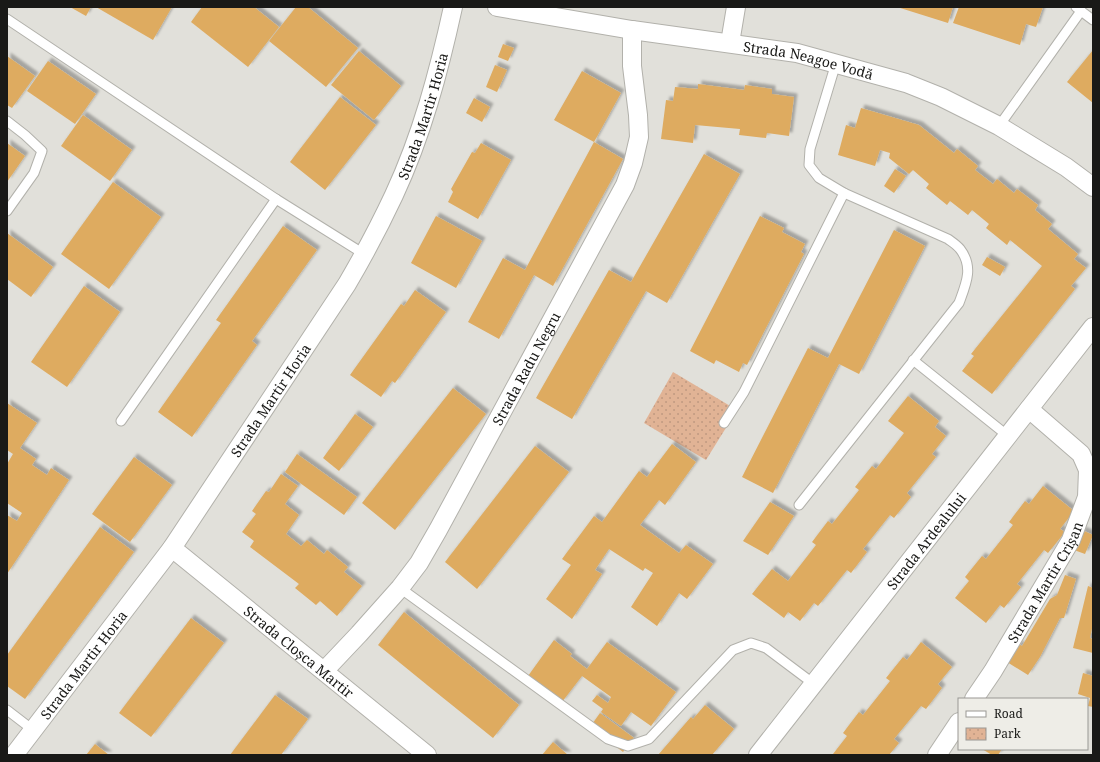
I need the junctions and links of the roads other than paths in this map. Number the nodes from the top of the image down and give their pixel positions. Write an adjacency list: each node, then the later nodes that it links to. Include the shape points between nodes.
1 (453, 7): 16 (street, Strada Martir Horia, via 425,117 394,195)
2 (497, 7): 7 (street, Strada Neagoe Vodă)
3 (736, 7): 8 (street)
4 (1079, 9): 6 (lane); 11 (lane)
5 (7, 19): 14 (lane)
6 (1093, 20)
7 (632, 30): 8 (street, Strada Neagoe Vodă); 25 (street, Strada Radu Negru, via 632,66 639,138 625,185 438,530 419,563)
8 (730, 43): 9 (street, Strada Neagoe Vodă, via 797,53)
9 (836, 63): 11 (street, Strada Neagoe Vodă, via 906,83); 13 (lane, via 810,149 809,165 819,178)
10 (7, 121): 15 (lane, via 42,151 34,173)
11 (999, 126): 12 (street, Strada Neagoe Vodă, via 1066,167)
12 (1093, 187)
13 (844, 193): 18 (lane, via 948,239 960,249 968,265 966,286 959,303); 21 (lane, via 744,392)
14 (276, 199): 16 (lane); 20 (lane)
15 (7, 211)
16 (364, 254): 24 (street, Strada Martir Horia, via 347,284)
17 (1093, 327): 19 (street, Strada Ardealului)
18 (913, 360): 22 (lane); 23 (lane)
19 (1029, 409): 22 (street, Strada Ardealului); 28 (street, Strada Martir Crișan, via 1081,454 1088,470 1087,497 1071,540)
20 (121, 421)
21 (724, 423)
22 (1008, 436): 27 (street, Strada Ardealului)
23 (798, 505)
24 (172, 548): 26 (street, Strada Cloșca Martir); 31 (street, Strada Martir Horia)
25 (400, 588): 26 (street, Strada Radu Negru); 27 (lane, via 608,739 628,746 649,739 733,650 751,643 766,648)
26 (324, 671): 33 (street, Strada Cloșca Martir)
27 (814, 684): 34 (street, Strada Ardealului)
28 (975, 698)
29 (7, 710): 31 (lane)
30 (958, 724): 35 (street)
31 (33, 730): 32 (street, Strada Martir Horia)
32 (14, 755)
33 (426, 755)
34 (758, 755)
35 (937, 755)

